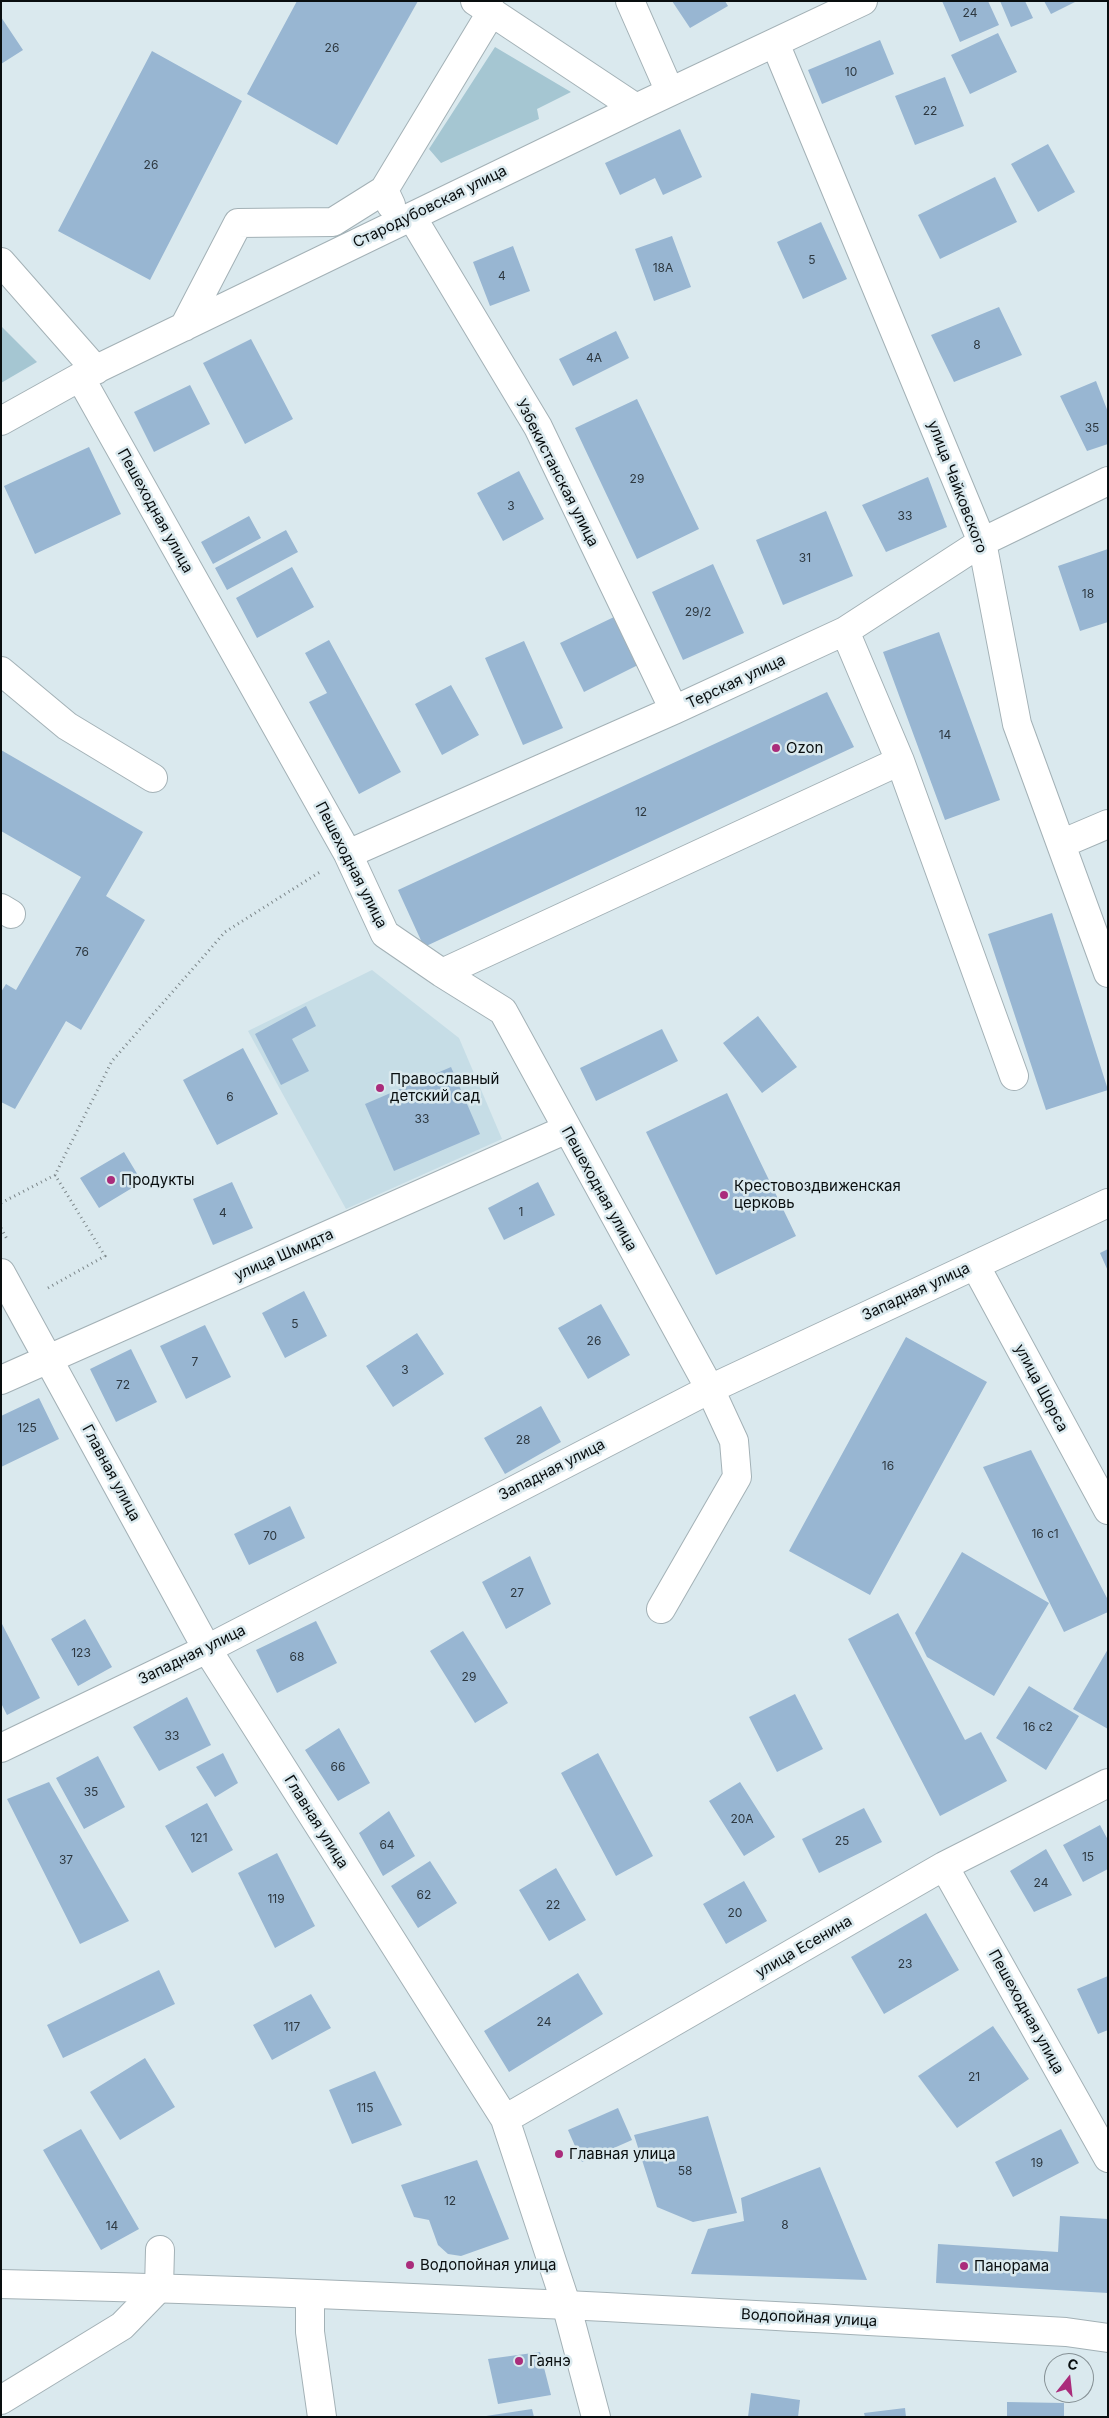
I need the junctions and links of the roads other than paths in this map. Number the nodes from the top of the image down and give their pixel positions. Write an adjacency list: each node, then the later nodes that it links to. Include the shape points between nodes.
1 (630, 1): 5 (street)
2 (863, 1): 4 (street, Стародубовская улица)
3 (483, 6): 6 (street); 7 (street)
4 (775, 43): 5 (street, Стародубовская улица); 14 (street, улица Чайковского)
5 (670, 92): 6 (street, Стародубовская улица)
6 (636, 108): 8 (street, Стародубовская улица)
7 (384, 190): 8 (street, Узбекистанская улица); 10 (street, via 333,222 238,223)
8 (405, 219): 10 (street, Стародубовская улица); 17 (street, Узбекистанская улица, via 538,427)
9 (1, 262): 11 (street, Пешеходная улица)
10 (184, 327): 11 (street, Стародубовская улица)
11 (88, 373): 12 (street, Стародубовская улица); 22 (street, Пешеходная улица)
12 (1, 421)
13 (1108, 481): 14 (street, Терская улица)
14 (982, 542): 15 (street, Терская улица); 21 (street, улица Чайковского, via 1017,724)
15 (844, 631): 17 (street, Терская улица); 18 (street)
16 (1, 672): 19 (street, via 67,726)
17 (674, 710): 22 (street, Терская улица)
18 (900, 761): 23 (street); 25 (street)
19 (153, 778)
20 (1108, 824): 21 (street)
21 (1062, 844): 24 (street, улица Чайковского)
22 (348, 854): 23 (street, Пешеходная улица, via 386,934)
23 (442, 973): 26 (street, Пешеходная улица, via 503,1011)
24 (1108, 973)
25 (1014, 1076)
26 (566, 1130): 30 (street, улица Шмидта); 32 (street, Пешеходная улица)
27 (1108, 1203): 28 (street, Западная улица)
28 (975, 1265): 32 (street, Западная улица); 33 (street, улица Щорса)
29 (1, 1273): 30 (street, Главная улица)
30 (50, 1360): 31 (street, улица Шмидта); 36 (street, Главная улица)
31 (1, 1380)
32 (710, 1389): 35 (street, Пешеходная улица, via 734,1441 737,1477); 36 (street, Западная улица)
33 (1101, 1480): 34 (street, улица Щорса)
34 (1108, 1510)
35 (661, 1609)
36 (207, 1649): 37 (street, Западная улица); 40 (street, Главная улица)
37 (1, 1748)
38 (1108, 1783): 39 (street, улица Есенина)
39 (944, 1866): 40 (street, улица Есенина); 41 (street, Пешеходная улица)
40 (505, 2119): 46 (street, Главная улица)
41 (1108, 2158)
42 (160, 2250): 44 (street)
43 (1, 2284): 44 (street, Водопойная улица)
44 (159, 2288): 45 (street, Водопойная улица); 48 (street, via 122,2326)
45 (310, 2295): 46 (street, Водопойная улица); 49 (street, via 310,2332)
46 (566, 2304): 47 (street, Водопойная улица, via 1056,2332); 50 (street, Главная улица)
47 (1108, 2338)
48 (1, 2400)
49 (322, 2417)
50 (596, 2417)

